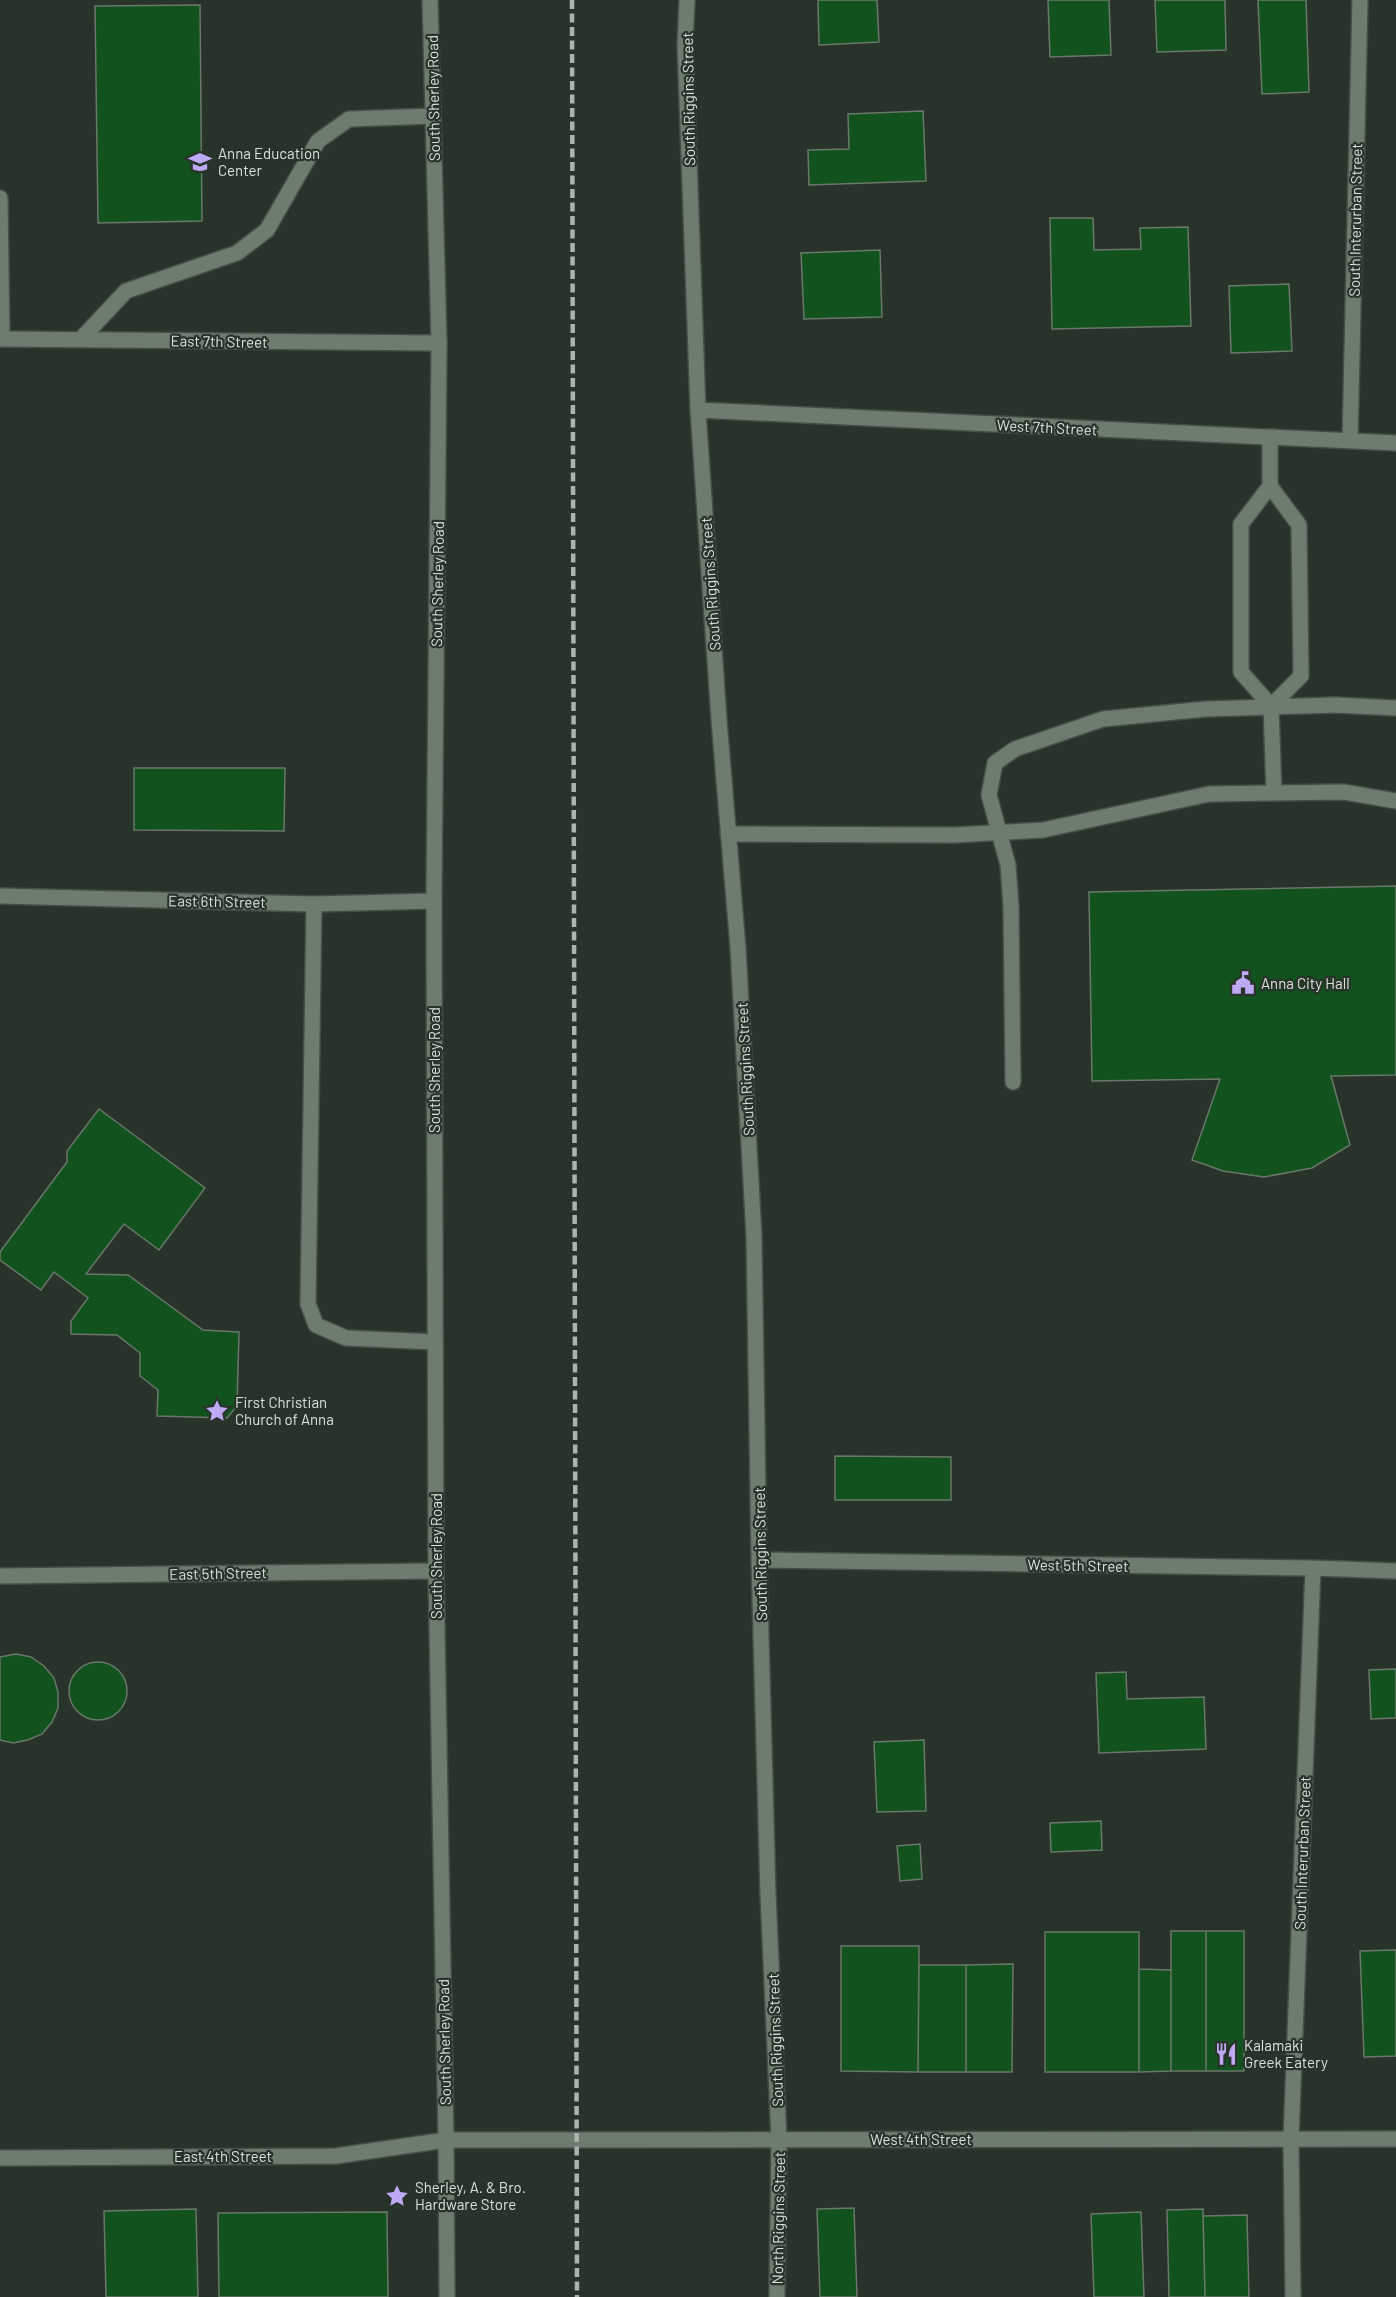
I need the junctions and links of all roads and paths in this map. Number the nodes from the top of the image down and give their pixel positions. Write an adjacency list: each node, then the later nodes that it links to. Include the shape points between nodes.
1 (430, 0): 4 (street, South Sherley Road)
2 (687, 0): 9 (street, South Riggins Street, via 685,45)
3 (1360, 0): 11 (street, South Interurban Street)
4 (433, 116): 7 (street, via 349,119 318,141 267,230 237,253 126,291); 8 (street, South Sherley Road)
5 (0, 198): 6 (street)
6 (1, 339): 7 (street, East 7th Street)
7 (81, 339): 8 (street, East 7th Street)
8 (439, 343): 21 (street, South Sherley Road)
9 (698, 410): 10 (street, West 7th Street); 19 (street, South Riggins Street)
10 (1270, 437): 11 (street, West 7th Street); 13 (street)
11 (1350, 441): 12 (street, West 7th Street)
12 (1396, 443)
13 (1270, 486): 14 (street, via 1241,524 1241,672); 14 (street, via 1299,525 1301,676)
14 (1271, 706): 15 (street); 16 (street); 18 (street, via 1103,719 1015,748 995,763 989,795)
15 (1396, 708)
16 (1274, 793): 17 (street, via 1344,792); 18 (street, via 1209,794 1043,830)
17 (1396, 801)
18 (999, 832): 19 (street); 23 (street, via 1008,865 1011,906)
19 (728, 834): 25 (street, South Riggins Street, via 754,1236)
20 (0, 896): 22 (street, East 6th Street)
21 (434, 901): 22 (street, East 6th Street); 24 (street, South Sherley Road)
22 (314, 903): 24 (street, via 308,1304 316,1325 346,1338)
23 (1013, 1082)
24 (435, 1342): 27 (street, South Sherley Road)
25 (759, 1560): 26 (street, West 5th Street); 30 (street, South Riggins Street)
26 (1312, 1568): 28 (street, West 5th Street); 31 (street, South Interurban Street)
27 (436, 1570): 29 (street, East 5th Street); 33 (street, South Sherley Road)
28 (1396, 1571)
29 (0, 1576)
30 (779, 2139): 31 (street, West 4th Street); 33 (street, West 4th Street); 36 (street, North Riggins Street)
31 (1292, 2139): 32 (street, West 4th Street); 37 (street, South Interurban Street)
32 (1396, 2139)
33 (446, 2140): 34 (street, East 4th Street, via 336,2156); 35 (street, South Sherley Road)
34 (0, 2158)
35 (447, 2297)
36 (777, 2297)
37 (1293, 2297)

